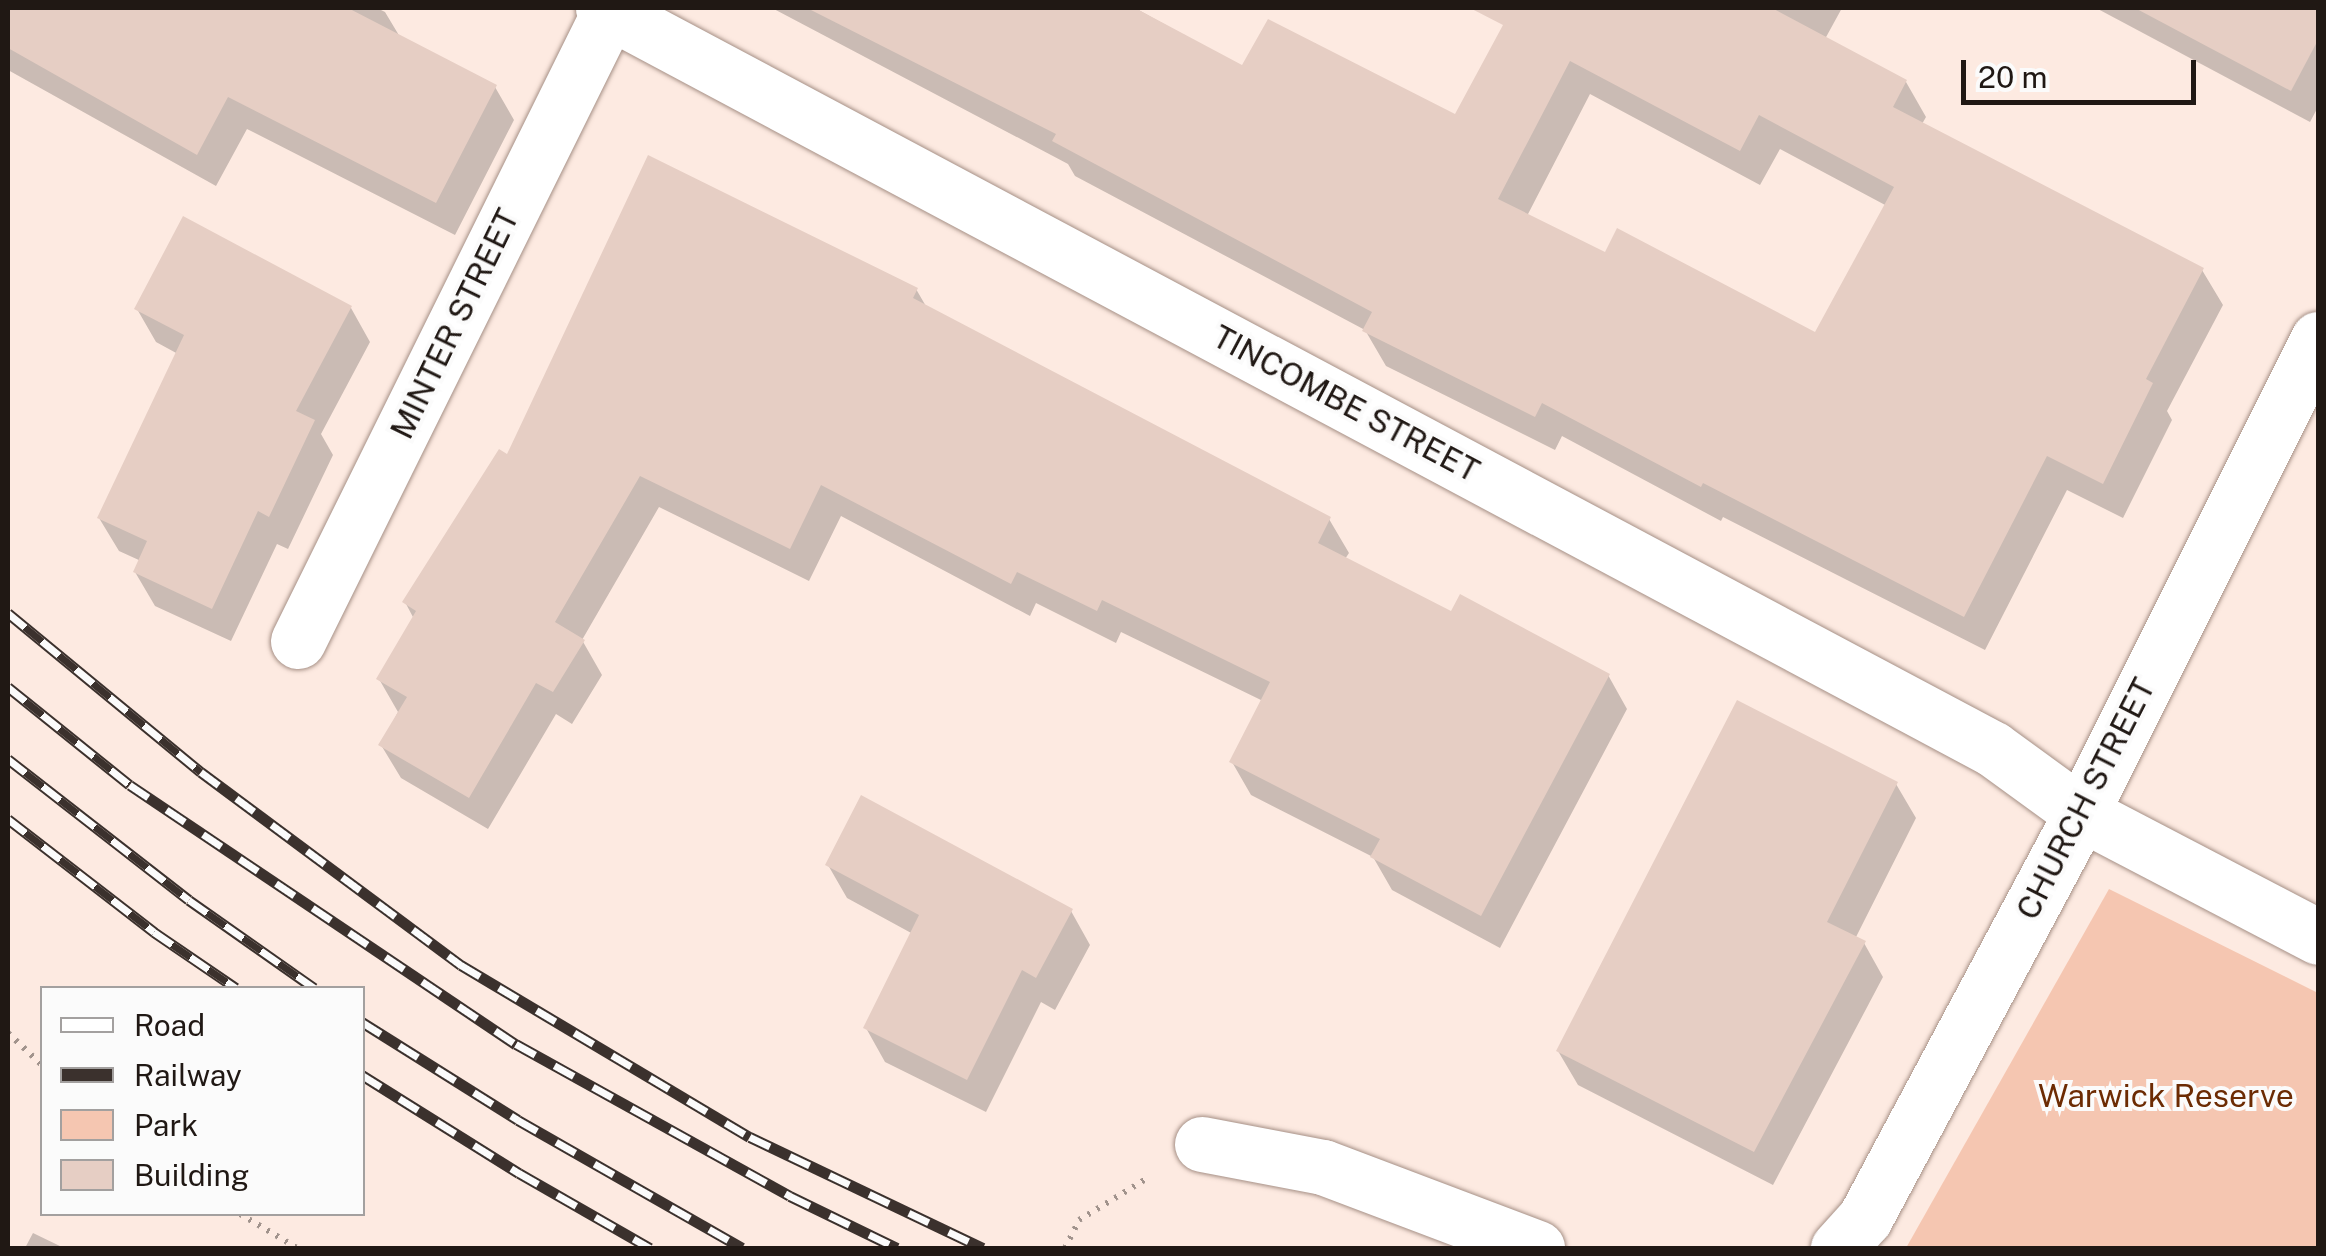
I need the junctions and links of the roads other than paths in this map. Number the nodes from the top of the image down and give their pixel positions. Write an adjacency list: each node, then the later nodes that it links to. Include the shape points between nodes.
1 (608, 9): 3 (street, MINTER STREET); 4 (street, TINCOMBE STREET, via 1993,749)
2 (2318, 339): 4 (street, CHURCH STREET)
3 (298, 641)
4 (2081, 813): 5 (street, TINCOMBE STREET); 8 (street, CHURCH STREET, via 1865,1218)
5 (2318, 936)
6 (1202, 1144): 7 (street, via 1323,1167)
7 (1537, 1248)
8 (1838, 1248)

